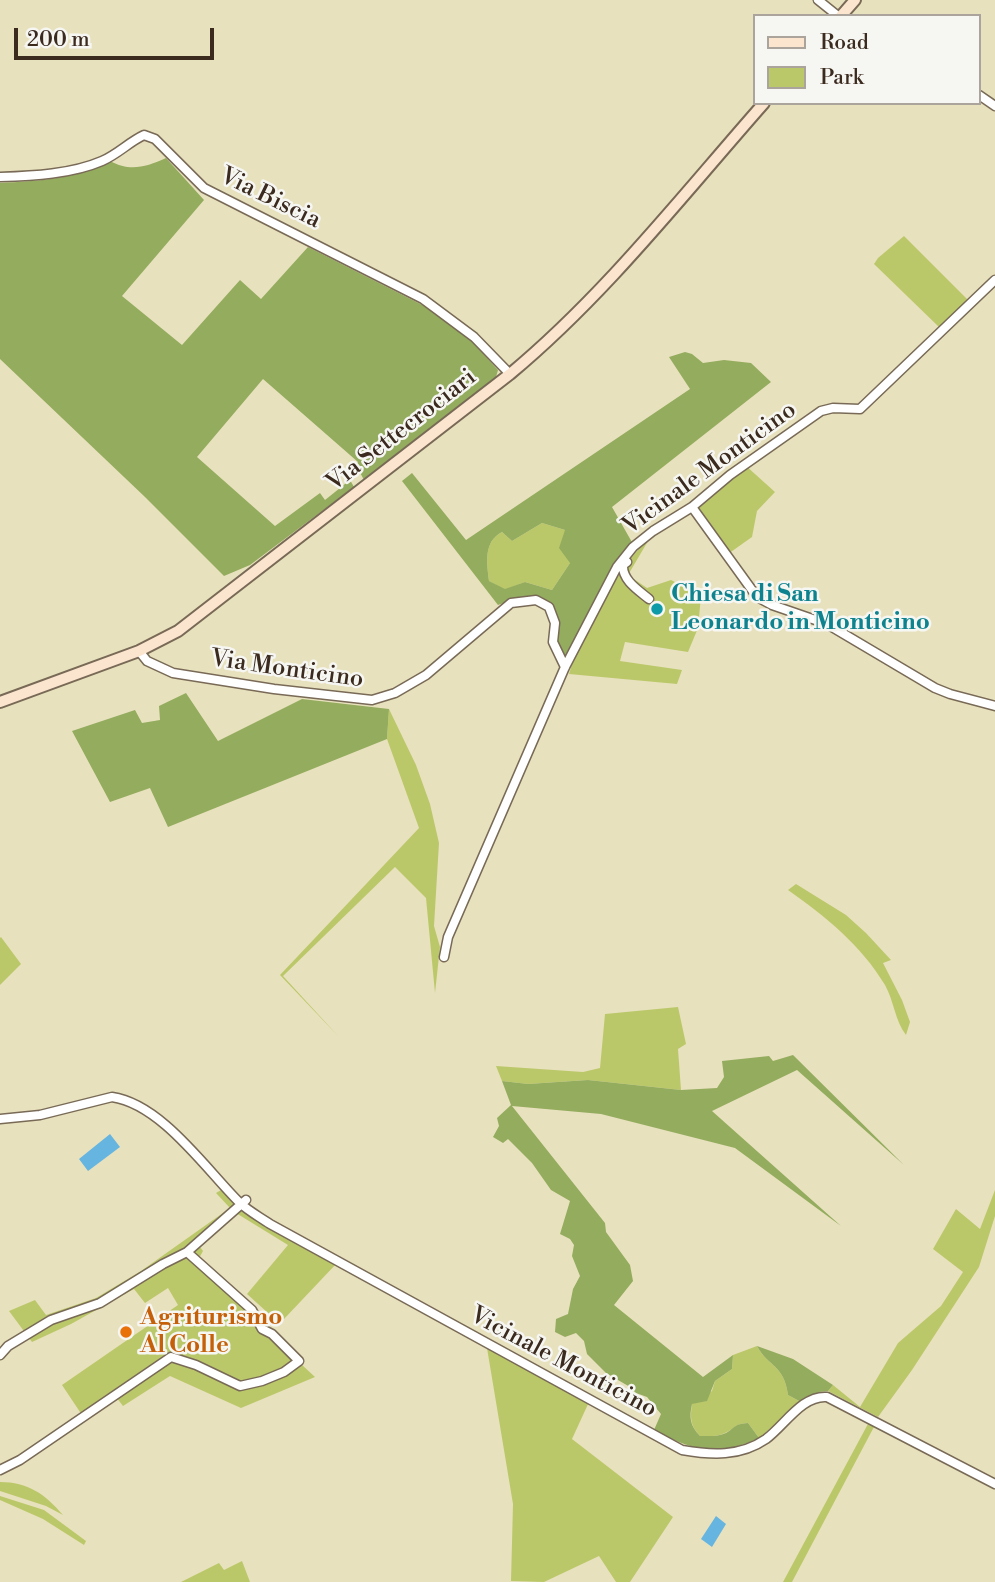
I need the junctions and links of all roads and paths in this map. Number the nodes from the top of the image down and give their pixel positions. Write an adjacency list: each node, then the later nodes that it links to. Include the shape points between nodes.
1 (818, 0): 3 (street)
2 (855, 0): 4 (main road)
3 (837, 14)
4 (842, 14)
5 (762, 105): 8 (main road, Via Settecrociari, via 599,292)
6 (0, 177): 8 (street, Via Biscia, via 82,167 102,161 144,135 155,139 204,188 423,299 474,337)
7 (995, 280): 9 (street, Vicinale Monticino, via 860,409 821,411)
8 (510, 374): 12 (main road, Via Settecrociari, via 178,631)
9 (692, 507): 10 (street, Vicinale Monticino); 15 (street, via 757,597 827,624 935,688)
10 (634, 546): 11 (street, via 623,572); 13 (street, Vicinale Monticino, via 617,567)
11 (649, 599)
12 (139, 651): 13 (street, Via Monticino, via 173,673 372,700 426,675 511,603 536,600 549,607 555,623 553,642); 14 (main road, Via Settecrociari)
13 (565, 667): 16 (street, Vicinale Monticino, via 448,937)
14 (0, 702)
15 (995, 706)
16 (444, 957)
17 (0, 1119): 18 (street, Vicinale Monticino, via 124,1098 176,1133)
18 (244, 1202): 19 (street); 22 (street, Vicinale Monticino, via 270,1224 682,1450 713,1455 746,1449 819,1396)
19 (187, 1252): 20 (street, via 100,1303 51,1320); 21 (street, via 252,1310 262,1328 299,1361 284,1372 240,1386 171,1357)
20 (0, 1355)
21 (0, 1471)
22 (995, 1484)

